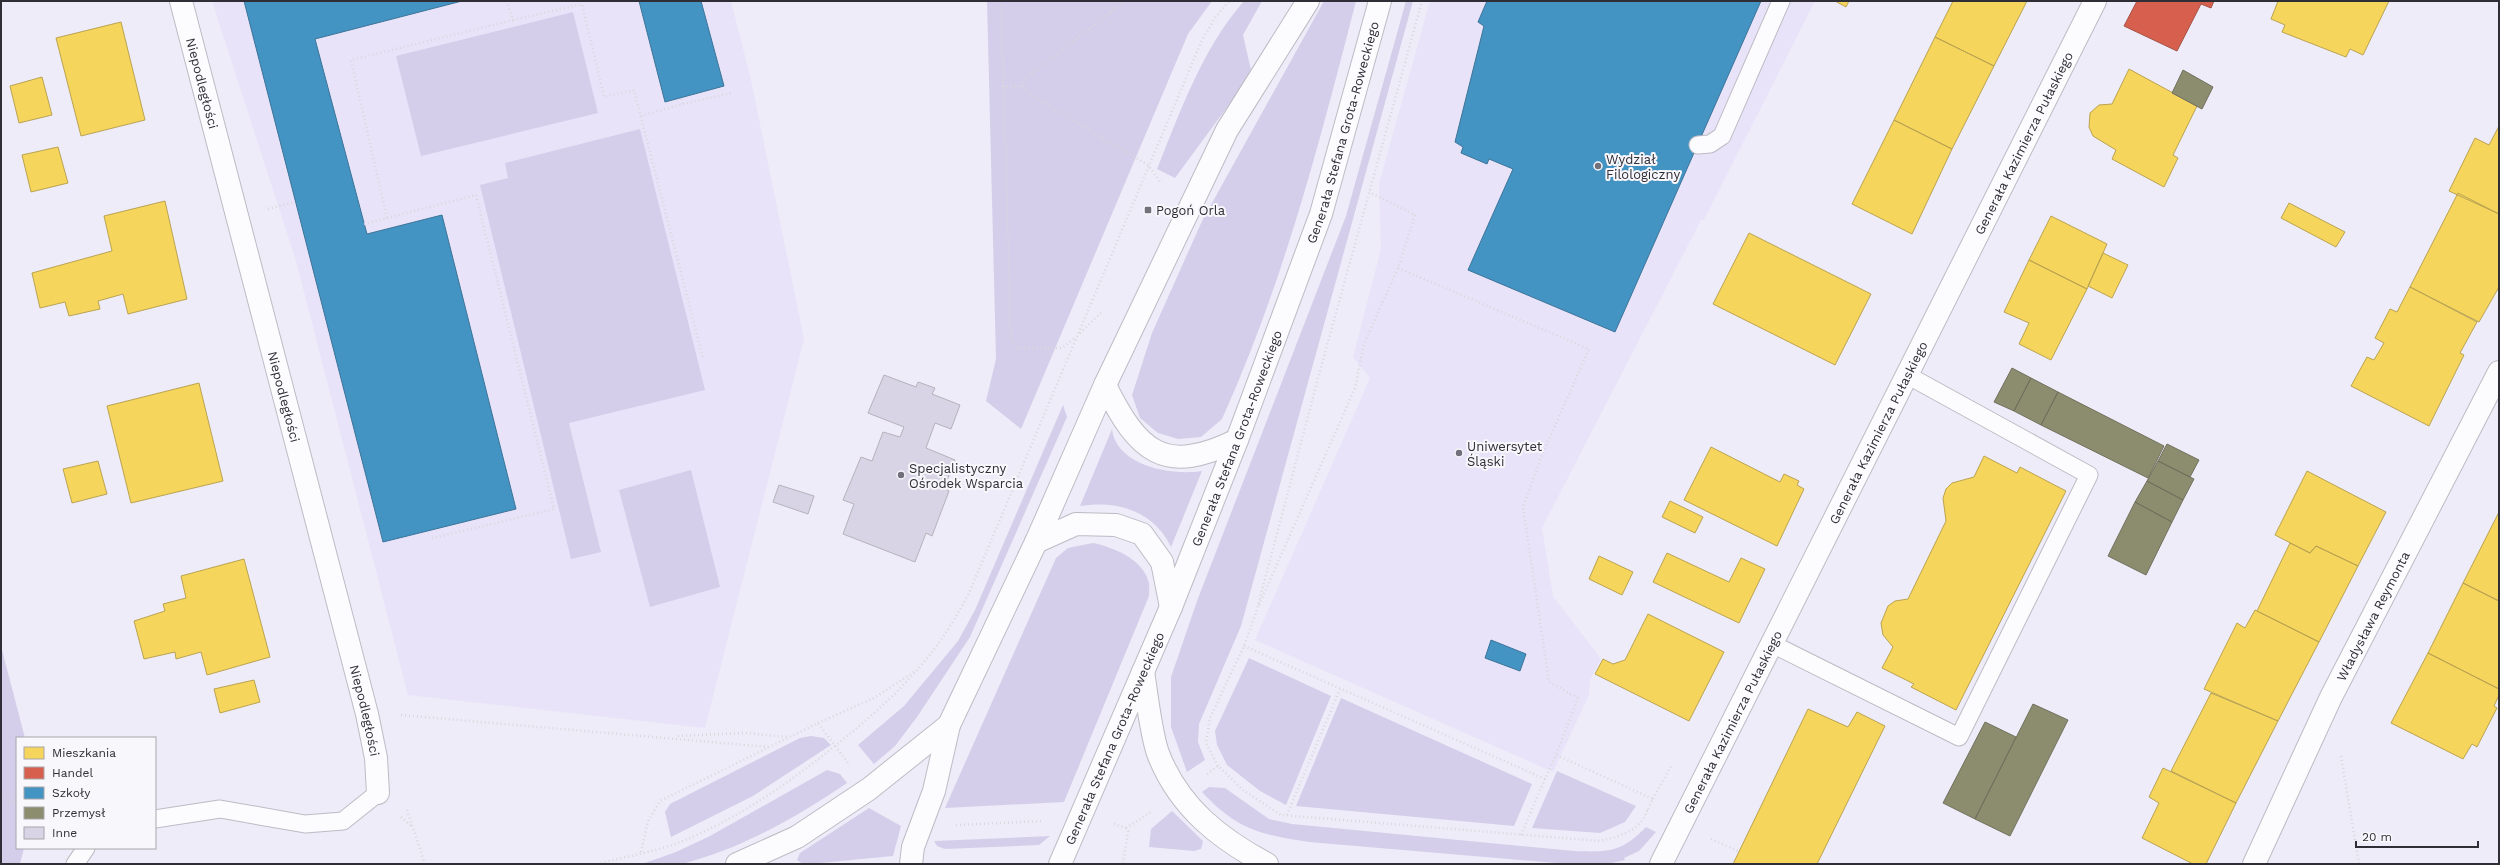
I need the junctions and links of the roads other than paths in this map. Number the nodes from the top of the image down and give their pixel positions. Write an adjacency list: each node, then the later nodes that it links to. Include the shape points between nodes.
1 (181, 1): 16 (street, Niepodległości, via 368,714 376,758)
2 (1308, 1): 9 (street, via 1227,130)
3 (1380, 1): 10 (street, Generała Stefana Grota-Roweckiego, via 1321,214)
4 (1781, 1): 6 (lane, via 1722,136 1710,144)
5 (2095, 1): 8 (street, Generała Kazimierza Pułaskiego)
6 (1698, 145)
7 (2499, 372): 25 (street, Władysława Reymonta, via 2332,697)
8 (1907, 375): 13 (street, Generała Kazimierza Pułaskiego); 13 (lane, via 2089,475 1959,737)
9 (1105, 385): 10 (street, via 1130,431 1146,446 1166,456 1183,458 1201,455); 11 (street)
10 (1237, 440): 12 (street, Generała Stefana Grota-Roweckiego)
11 (1036, 542): 12 (street, via 1076,524 1116,525 1142,534 1162,562); 15 (street)
12 (1171, 608): 14 (street, Generała Stefana Grota-Roweckiego)
13 (1772, 644): 24 (street, Generała Kazimierza Pułaskiego)
14 (1143, 672): 22 (street, Generała Stefana Grota-Roweckiego); 23 (street, via 1158,755 1179,795 1197,817 1241,850)
15 (949, 725): 20 (street, via 869,789 797,837); 21 (street, via 934,791 913,847)
16 (378, 793): 17 (lane, via 343,821 305,824 220,809)
17 (156, 818)
18 (85, 849): 19 (lane)
19 (74, 864)
20 (737, 864)
21 (911, 864)
22 (1060, 864)
23 (1267, 864)
24 (1662, 864)
25 (2254, 864)

